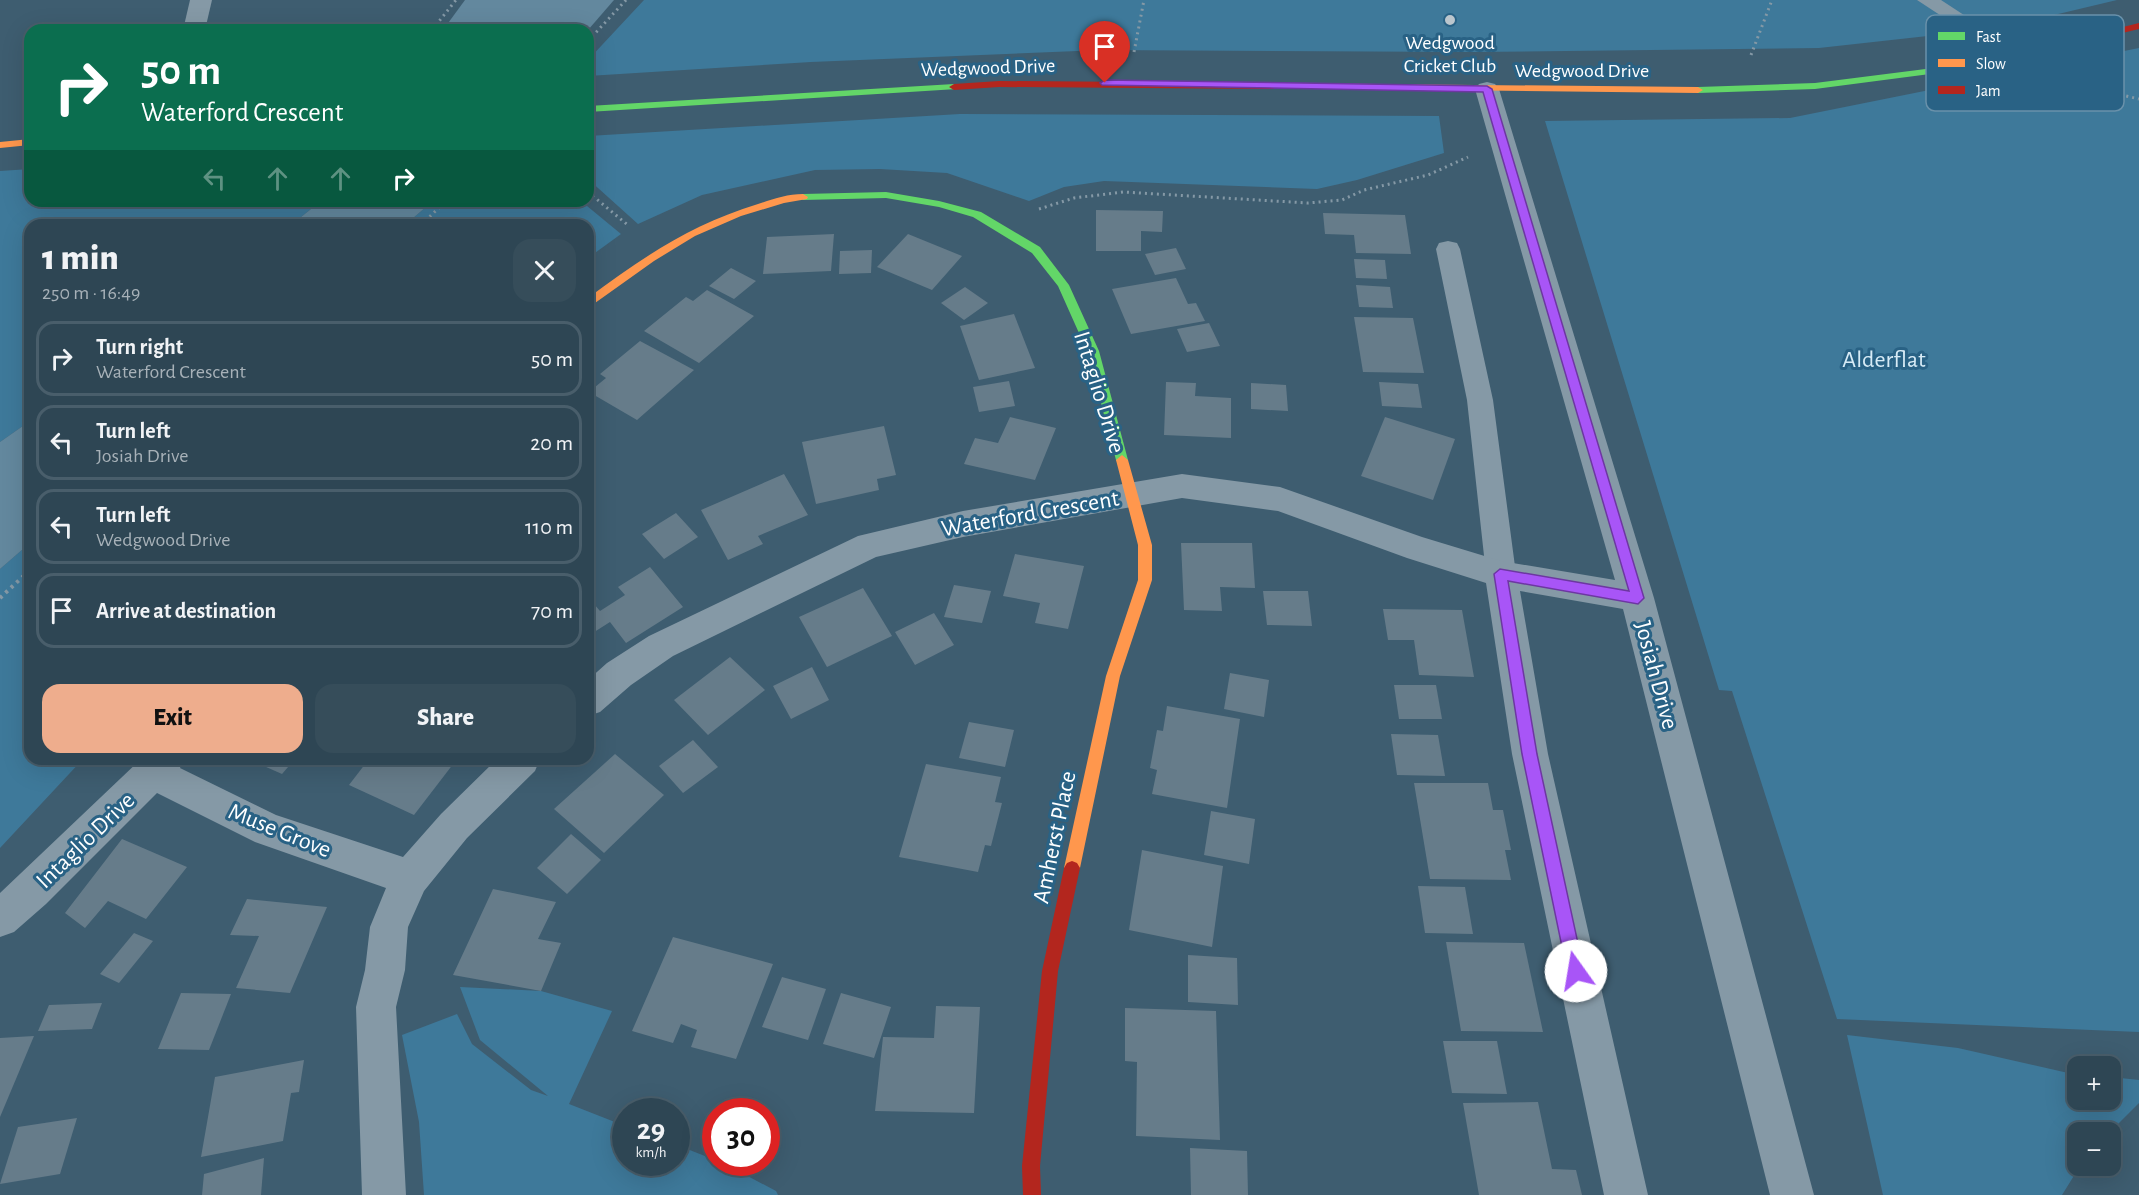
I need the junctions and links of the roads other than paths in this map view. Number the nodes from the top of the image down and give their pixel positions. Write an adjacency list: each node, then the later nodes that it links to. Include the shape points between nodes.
1 (201, 0): 4 (street)
2 (1927, 0): 3 (lane)
3 (1951, 15)
4 (195, 24)
5 (2139, 26): 6 (street, Wedgwood Drive)
6 (2124, 30)
7 (1926, 72): 8 (street, Wedgwood Drive, via 1815,86 1744,90)
8 (1487, 89): 9 (street, Wedgwood Drive, via 999,84); 16 (street, Josiah Drive)
9 (594, 109)
10 (24, 143): 11 (street)
11 (0, 145)
12 (1448, 249): 15 (lane, via 1480,400)
13 (594, 299): 14 (street, Intaglio Drive, via 659,250 701,228 796,197 886,195 977,214 1036,250 1063,285 1093,351)
14 (1132, 495): 15 (street, Waterford Crescent, via 1182,486 1280,499); 17 (street, Waterford Crescent, via 923,532 855,550 661,646); 23 (street, Amherst Place, via 1145,545 1145,580 1113,676 1050,971)
15 (1500, 574): 16 (street, Waterford Crescent); 24 (street, via 1530,754)
16 (1638, 598): 25 (street, Josiah Drive)
17 (594, 696)
18 (516, 765): 20 (street, via 454,826)
19 (160, 766): 20 (street, Muse Grove, via 268,830); 21 (street, Intaglio Drive)
20 (410, 878): 22 (street, via 389,927 376,1007)
21 (0, 918)
22 (384, 1195)
23 (1032, 1195)
24 (1626, 1195)
25 (1792, 1195)

